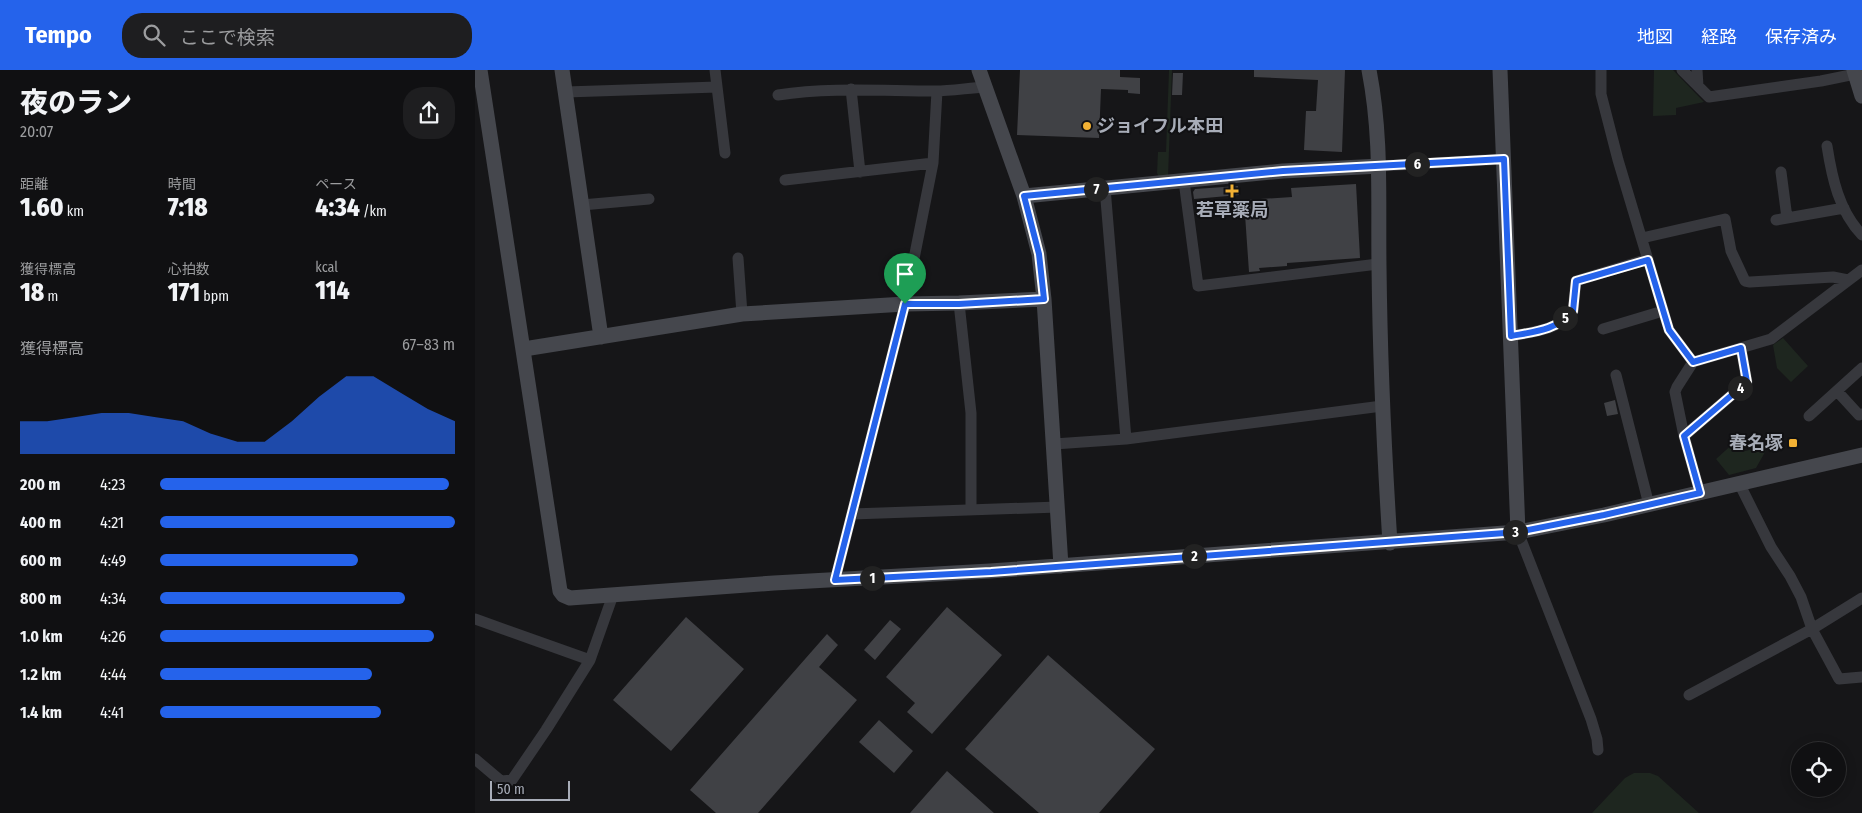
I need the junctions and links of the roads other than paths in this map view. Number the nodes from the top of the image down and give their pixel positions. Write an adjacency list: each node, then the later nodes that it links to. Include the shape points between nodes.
1 (480, 70): 15 (street)
2 (562, 70): 18 (street)
3 (715, 70): 13 (street)
4 (979, 70): 14 (street)
5 (1369, 70): 25 (street)
6 (1500, 70): 23 (street)
7 (1601, 70): 36 (street, via 1601,94)
8 (1682, 70): 12 (street)
9 (1697, 70): 12 (street)
10 (1854, 72): 11 (street); 20 (street)
11 (1815, 76): 12 (street, via 1709,97)
12 (1698, 86)
13 (717, 87): 18 (street); 22 (street)
14 (985, 87): 17 (street); 31 (street)
15 (479, 89): 51 (street)
16 (851, 90): 17 (street); 19 (street); 26 (street)
17 (937, 91): 24 (street)
18 (566, 92): 33 (street)
19 (778, 95)
20 (1862, 96)
21 (1827, 146): 34 (street, via 1831,175)
22 (725, 153)
23 (1504, 159): 25 (street); 48 (street)
24 (933, 163): 26 (street); 43 (street)
25 (1380, 166): 29 (street); 39 (street)
26 (860, 172): 28 (street)
27 (1781, 172): 34 (street, via 1782,219)
28 (785, 180)
29 (1185, 180): 30 (street); 39 (street, via 1198,286)
30 (1105, 188): 31 (street); 60 (street)
31 (1024, 196): 42 (street, via 1039,254)
32 (649, 199): 33 (street)
33 (582, 205): 49 (street)
34 (1844, 208): 35 (street)
35 (1862, 235)
36 (1641, 238): 38 (street); 41 (street, via 1725,219 1731,251 1745,281 1833,277)
37 (737, 258): 46 (street)
38 (1648, 260): 45 (street); 48 (street, via 1576,281 1570,314 1549,329)
39 (1379, 264): 56 (street)
40 (1862, 270): 41 (street)
41 (1848, 280): 50 (street, via 1771,339)
42 (1044, 299): 44 (street); 61 (street)
43 (905, 304): 44 (street); 46 (street); 68 (street)
44 (959, 304): 67 (street, via 971,413)
45 (1663, 311): 47 (street); 52 (street, via 1669,330)
46 (742, 314): 49 (street)
47 (1603, 329)
48 (1511, 336): 69 (street)
49 (601, 337): 51 (street)
50 (1741, 348): 52 (street); 59 (street, via 1747,382)
51 (524, 349): 73 (street, via 560,591 570,598)
52 (1693, 362): 59 (street, via 1675,392)
53 (1862, 368): 55 (street)
54 (1616, 375): 65 (street)
55 (1837, 391): 57 (street, via 1859,415); 58 (street)
56 (1381, 406): 60 (street); 70 (street)
57 (1862, 414)
58 (1809, 416)
59 (1684, 436): 64 (street)
60 (1127, 439): 61 (street)
61 (1054, 444): 66 (street)
62 (1862, 454): 63 (street)
63 (1739, 483): 64 (street); 76 (street, via 1801,598)
64 (1700, 493): 65 (street)
65 (1649, 505): 69 (street)
66 (1058, 508): 67 (street); 71 (street)
67 (971, 510): 68 (street)
68 (852, 514): 72 (street)
69 (1518, 532): 70 (street); 80 (street, via 1591,719)
70 (1390, 542): 71 (street)
71 (1061, 566): 72 (street)
72 (835, 580): 73 (street)
73 (613, 595): 77 (street)
74 (1862, 598): 76 (street)
75 (475, 619): 77 (street)
76 (1812, 629): 78 (street, via 1839,679); 79 (street)
77 (590, 660): 81 (street, via 512,780 501,781)
78 (1862, 677)
79 (1689, 695)
80 (1598, 750)
81 (475, 759)

